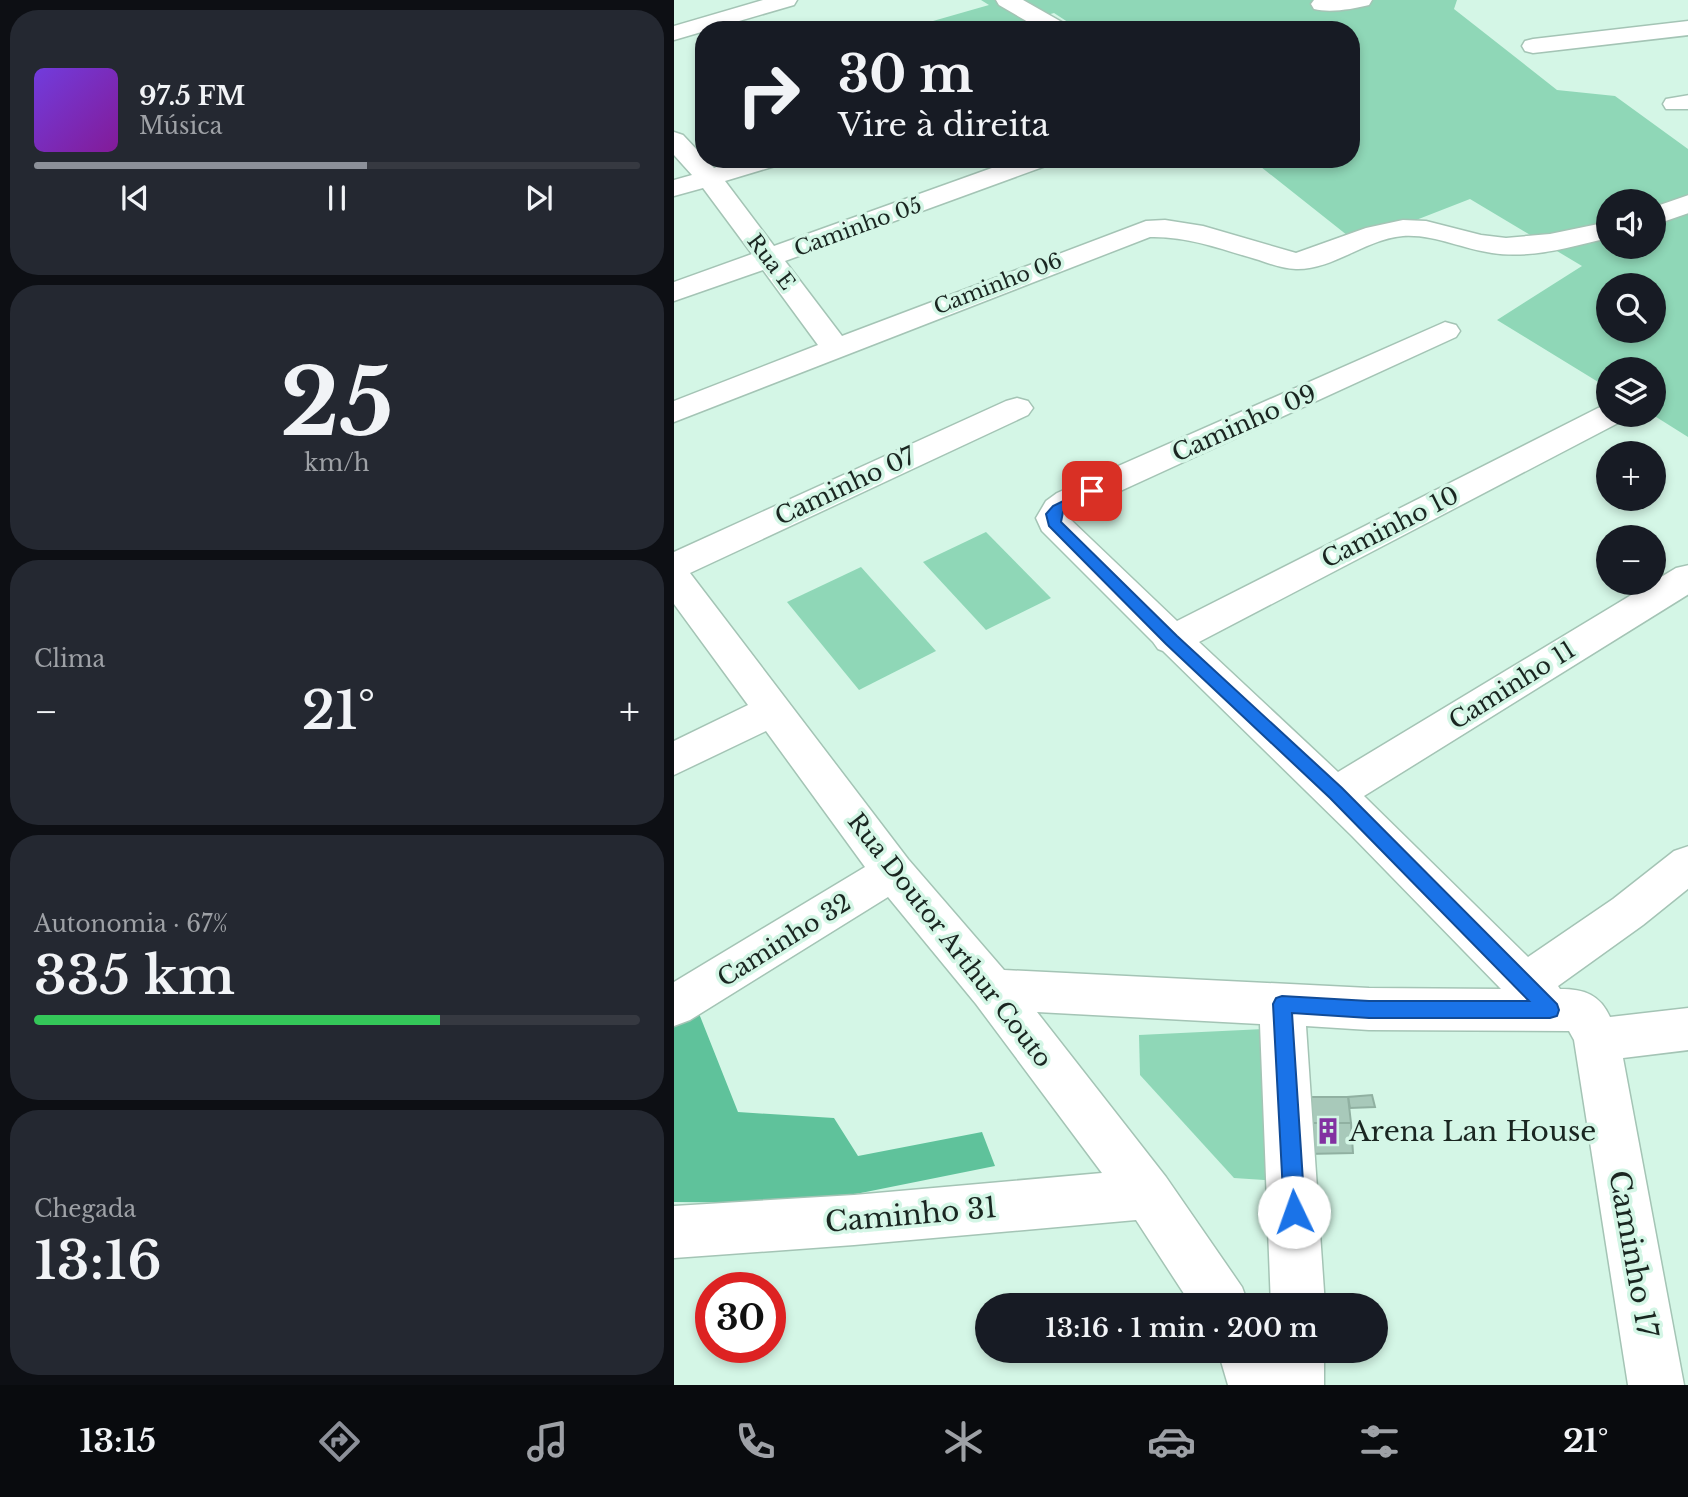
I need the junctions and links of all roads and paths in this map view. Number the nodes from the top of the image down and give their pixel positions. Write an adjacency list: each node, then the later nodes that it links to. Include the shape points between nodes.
1 (786, 0): 5 (street)
2 (1007, 0): 6 (street)
3 (1361, 0): 4 (street)
4 (1322, 4)
5 (715, 21)
6 (1043, 21)
7 (695, 27): 9 (street)
8 (1688, 28): 10 (street)
9 (674, 33)
10 (1533, 46)
11 (674, 140): 12 (street, Rua E)
12 (695, 163)
13 (700, 168): 16 (street, Rua E)
14 (740, 168): 16 (street)
15 (1018, 168): 21 (street, Caminho 05)
16 (708, 177): 17 (street); 21 (street, Rua E)
17 (674, 188)
18 (1688, 203): 19 (street)
19 (1666, 212)
20 (1596, 232): 24 (street, Caminho 06, via 1514,247 1422,227 1401,228 1296,261 1187,229 1146,229)
21 (769, 260): 22 (street, Caminho 05); 24 (street, Rua E)
22 (674, 292)
23 (1445, 331): 31 (street, Caminho 09, via 1070,501 1053,514 1054,523)
24 (835, 347): 26 (street, Caminho 06)
25 (1016, 408): 28 (street, Caminho 07)
26 (674, 412)
27 (1596, 422): 31 (street, Caminho 10)
28 (674, 566)
29 (674, 578): 32 (street, Rua Doutor Arthur Couto)
30 (1688, 578): 34 (street, Caminho 11)
31 (1171, 640): 34 (street)
32 (773, 710): 33 (street); 36 (street, Rua Doutor Arthur Couto)
33 (674, 759)
34 (1336, 793): 40 (street)
35 (1688, 863): 40 (street, via 1628,912)
36 (893, 873): 37 (street, Rua Doutor Arthur Couto); 39 (street, Caminho 32)
37 (992, 990): 38 (street); 42 (street, Rua Doutor Arthur Couto)
38 (1282, 1004): 40 (street); 45 (street)
39 (674, 1006)
40 (1561, 1011): 41 (street); 50 (street, Caminho 17, via 1604,1093)
41 (1688, 1029)
42 (1148, 1194): 43 (street, Caminho 31); 44 (street, Rua Doutor Arthur Couto)
43 (674, 1232)
44 (1214, 1293)
45 (1297, 1293)
46 (1249, 1363): 48 (street)
47 (1297, 1363): 49 (street)
48 (1256, 1385)
49 (1296, 1385)
50 (1656, 1385)

